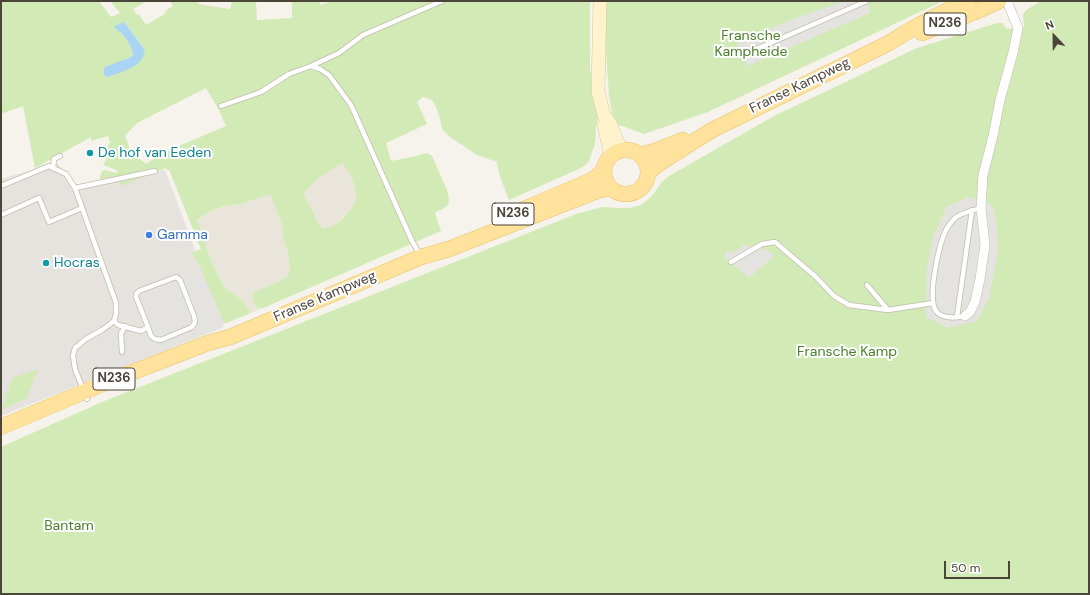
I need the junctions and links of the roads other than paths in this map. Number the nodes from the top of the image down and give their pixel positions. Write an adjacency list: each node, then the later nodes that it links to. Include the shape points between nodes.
1 (442, 1): 9 (lane, via 363,35 339,53)
2 (600, 1): 12 (main road, via 598,92 604,115 616,139)
3 (867, 1): 8 (lane)
4 (968, 1): 7 (main road, Franse Kampweg / N236)
5 (999, 1): 7 (main road, Franse Kampweg / N236, via 912,37)
6 (1007, 1): 23 (street, via 1018,28 1014,53 982,175)
7 (889, 43): 11 (main road, Franse Kampweg / N236)
8 (752, 51)
9 (311, 66): 10 (lane, via 289,74 261,92); 26 (lane, via 329,75 351,105)
10 (221, 106)
11 (712, 130): 13 (main road, Franse Kampweg / N236, via 655,152); 18 (main road, Franse Kampweg / N236)
12 (616, 153): 13 (main road, N236, via 629,149); 16 (main road, N236, via 608,158)
13 (640, 155): 18 (main road, via 646,162)
14 (60, 156): 15 (lane, via 54,159)
15 (53, 168): 19 (lane, via 49,166); 20 (lane, via 66,174)
16 (604, 169): 21 (main road, via 603,174); 26 (main road, Franse Kampweg / N236, via 592,180 446,243)
17 (155, 172): 20 (lane)
18 (648, 172): 21 (main road, N236, via 645,182 636,192 622,194)
19 (1, 186)
20 (74, 188): 22 (lane)
21 (611, 188): 26 (main road, Franse Kampweg / N236)
22 (82, 208): 25 (lane, via 49,222 39,198); 32 (lane, via 116,303)
23 (981, 208): 24 (lane); 31 (street, via 985,245 983,264 975,302 970,312)
24 (972, 210): 29 (lane, via 956,218 946,229 940,244 933,279); 31 (lane)
25 (1, 215)
26 (421, 257): 36 (main road, Franse Kampweg / N236, via 230,336 210,348)
27 (731, 262): 30 (lane, via 762,244 775,242 834,296 849,305)
28 (867, 285): 30 (lane)
29 (933, 303): 30 (lane); 31 (lane, via 936,311 943,316)
30 (888, 310)
31 (961, 317)
32 (114, 320): 33 (lane, via 118,325); 36 (lane, via 75,348 75,369)
33 (124, 326): 34 (lane, via 141,331); 35 (lane, via 121,334)
34 (148, 327): 34 (lane, via 151,336 161,340 192,327 195,322 180,280 176,277 136,294)
35 (122, 352)
36 (86, 395): 37 (main road, Franse Kampweg / N236); 38 (main road, Franse Kampweg / N236)
37 (1, 427)
38 (1, 436)

